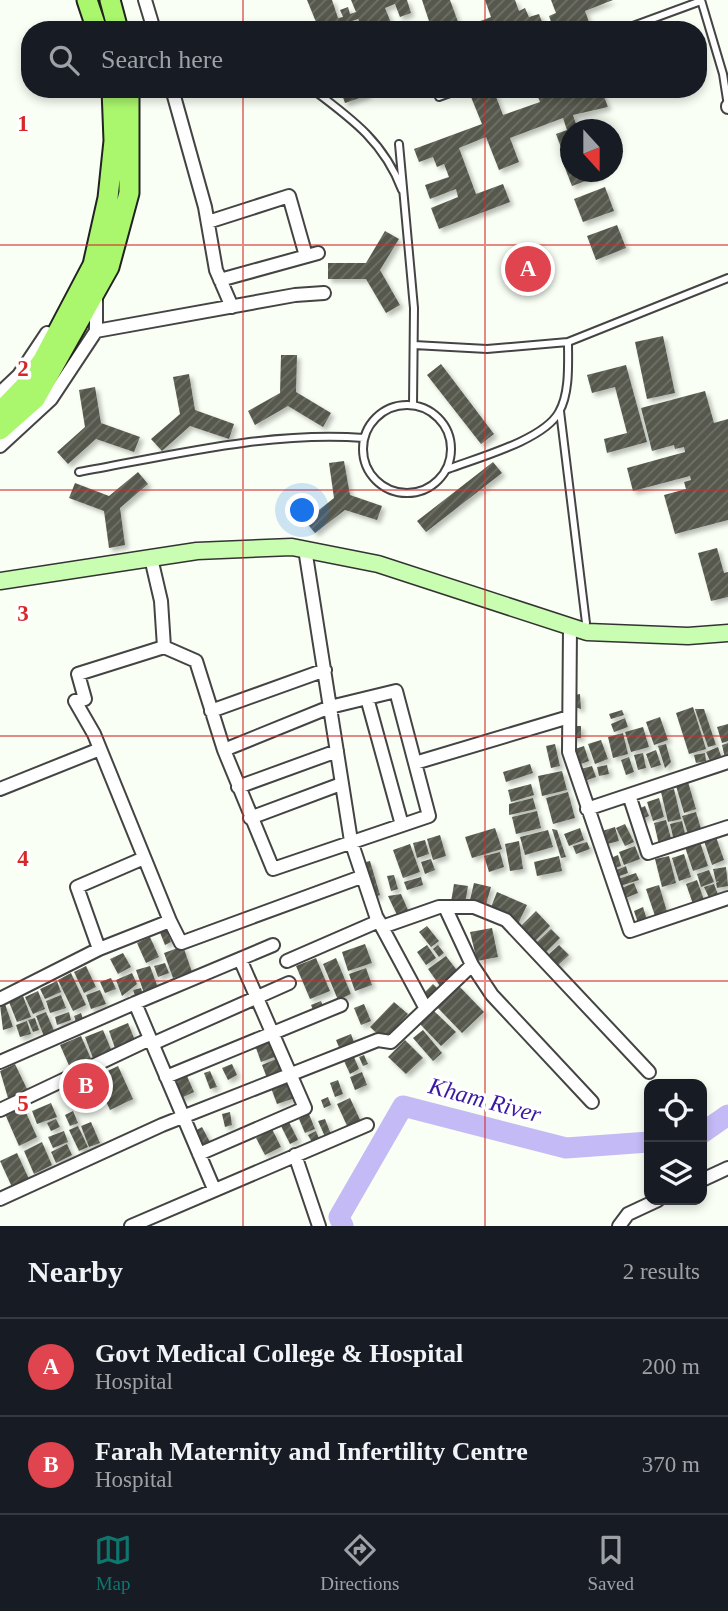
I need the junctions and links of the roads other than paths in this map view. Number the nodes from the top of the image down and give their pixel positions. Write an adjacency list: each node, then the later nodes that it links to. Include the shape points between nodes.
1 (87, 0): 5 (main road)
2 (110, 0): 6 (main road)
3 (145, 0): 7 (street)
4 (701, 0): 8 (lane); 13 (lane)
5 (94, 21)
6 (116, 21)
7 (151, 21)
8 (646, 21)
9 (112, 98): 23 (main road, via 114,141 96,253)
10 (129, 98): 20 (main road, via 129,193 109,267)
11 (174, 98): 16 (street)
12 (324, 98): 15 (lane, via 379,146 392,163)
13 (728, 108)
14 (399, 144): 15 (lane)
15 (406, 202): 25 (lane)
16 (208, 222): 18 (street); 18 (street, via 289,195 312,254)
17 (728, 278): 24 (lane)
18 (220, 280): 21 (street)
19 (324, 293): 21 (street)
20 (96, 296): 22 (street); 23 (main road)
21 (232, 307): 22 (street)
22 (96, 331): 32 (street, via 51,399)
23 (62, 332): 26 (street, via 47,333); 29 (main road, via 24,387); 30 (main road, via 35,399)
24 (568, 342): 25 (lane, via 487,349); 28 (lane)
25 (414, 345): 27 (lane)
26 (0, 393)
27 (413, 405): 31 (lane, via 384,411); 33 (lane, via 434,413 446,426 452,442)
28 (560, 411): 33 (lane, via 534,434); 38 (lane)
29 (0, 412)
30 (0, 430)
31 (364, 438): 33 (lane, via 363,456 369,472 381,485 397,492 414,493 430,487); 34 (lane, via 320,435 250,441)
32 (0, 446)
33 (448, 469)
34 (79, 472)
35 (305, 549): 36 (street, via 197,551); 38 (street, via 378,564); 41 (street)
36 (151, 558): 37 (street); 40 (street, via 161,601)
37 (0, 581)
38 (578, 625): 39 (street, via 587,632); 45 (street)
39 (728, 633)
40 (164, 647): 44 (street, via 196,661); 46 (street, via 78,674 85,699 75,701)
41 (324, 670): 43 (street); 44 (street)
42 (367, 698): 43 (street); 50 (street, via 396,691); 57 (street)
43 (330, 707): 47 (street); 48 (street)
44 (211, 711): 47 (street)
45 (569, 717): 50 (street); 55 (street, via 569,752)
46 (100, 750): 53 (street); 60 (street)
47 (224, 750): 52 (street)
48 (337, 751): 51 (street); 52 (street)
49 (728, 762): 54 (street)
50 (415, 763): 57 (street, via 429,816)
51 (341, 783): 56 (street); 59 (street)
52 (238, 787): 56 (street)
53 (0, 789)
54 (629, 795): 55 (street); 58 (street, via 648,853)
55 (587, 809): 62 (street, via 630,931)
56 (250, 818): 59 (street, via 273,869)
57 (402, 825): 59 (street)
58 (728, 827)
59 (351, 841): 61 (street)
60 (144, 858): 64 (street); 67 (street, via 77,887)
61 (361, 877): 64 (street, via 181,943); 65 (street)
62 (728, 898)
63 (445, 907): 65 (street); 70 (street); 80 (street, via 474,907 506,920)
64 (170, 920): 67 (street)
65 (380, 924): 69 (street); 76 (street)
66 (273, 945): 68 (street)
67 (99, 949): 73 (street)
68 (240, 959): 72 (street); 74 (street)
69 (287, 961)
70 (472, 965): 76 (street); 83 (street, via 492,995)
71 (289, 983): 72 (street)
72 (256, 998): 77 (street); 78 (street)
73 (0, 999)
74 (135, 1003): 78 (street); 79 (street)
75 (341, 1005): 77 (street)
76 (426, 1009): 81 (street, via 391,1042 378,1040)
77 (272, 1033): 81 (street); 82 (street)
78 (151, 1041): 82 (street); 84 (street)
79 (0, 1062)
80 (649, 1072)
81 (291, 1074): 85 (street); 87 (street, via 304,1110)
82 (166, 1077): 85 (street)
83 (592, 1102)
84 (0, 1110)
85 (183, 1117): 87 (street); 92 (street)
86 (367, 1125): 88 (street)
87 (199, 1154): 91 (street)
88 (295, 1155): 91 (street); 95 (street)
89 (728, 1168): 90 (street)
90 (707, 1178)
91 (214, 1189): 94 (street)
92 (0, 1199)
93 (647, 1205): 96 (street, via 628,1214)
94 (131, 1226)
95 (319, 1226)
96 (619, 1226)

